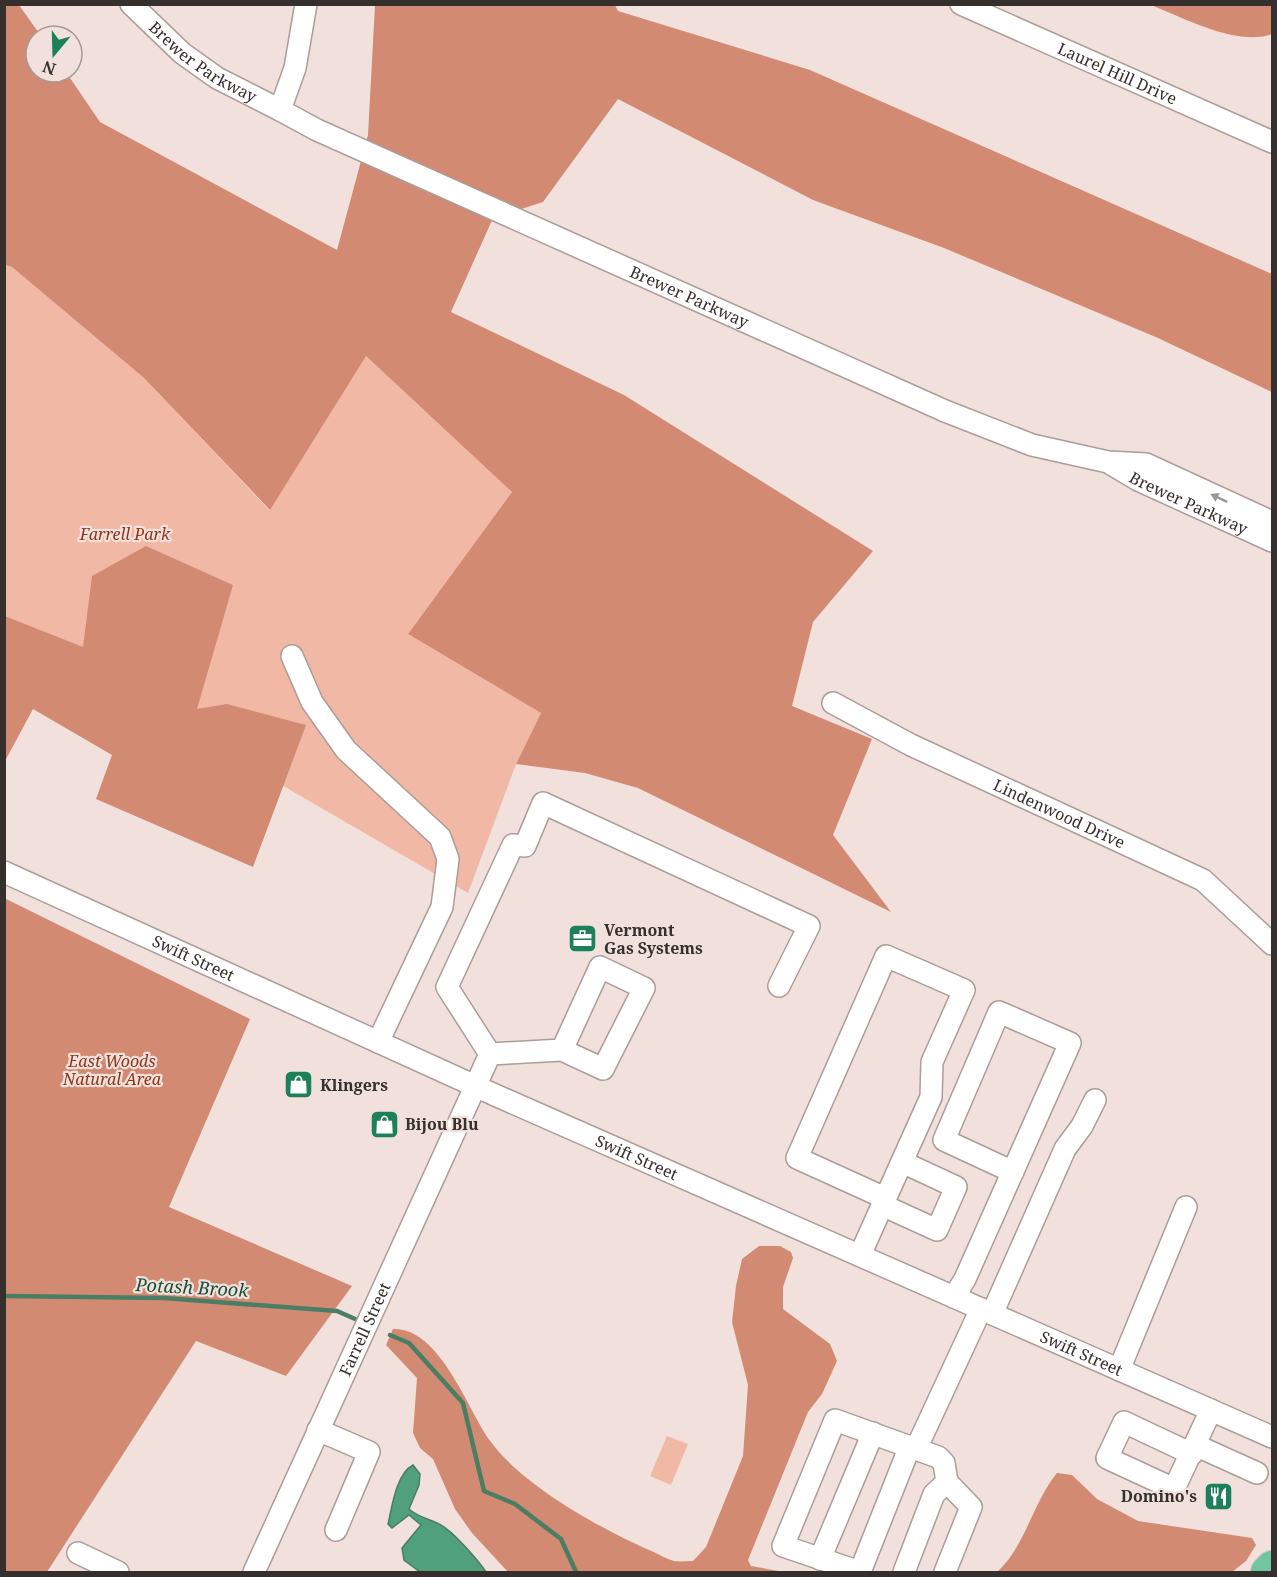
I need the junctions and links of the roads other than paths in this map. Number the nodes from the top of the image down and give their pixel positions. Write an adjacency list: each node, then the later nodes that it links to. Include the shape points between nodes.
1 (131, 4): 4 (street, Brewer Parkway, via 217,78)
2 (306, 4): 4 (street, Brewer Parkway, via 295,68)
3 (961, 4): 5 (street, Laurel Hill Drive)
4 (280, 110): 6 (street, Brewer Parkway, via 945,411 1032,445)
5 (1272, 142)
6 (1108, 462): 7 (street, Brewer Parkway, one-way to 6, via 1146,464); 8 (street, Brewer Parkway, via 1138,480)
7 (1272, 522)
8 (1272, 541)
9 (292, 656): 14 (street, via 312,702 346,750 440,837 448,859 442,907)
10 (833, 703): 12 (street, Lindenwood Drive, via 911,745 1203,880)
11 (4, 872): 14 (street, Swift Street)
12 (1272, 944)
13 (779, 986): 16 (street, via 809,926 543,803 525,846 513,845 447,987)
14 (378, 1042): 17 (street, Swift Street)
15 (562, 1050): 15 (street, via 603,1069 644,988 600,968); 16 (street)
16 (490, 1054): 17 (street, Farrell Street)
17 (475, 1086): 23 (street, Swift Street); 28 (street, Farrell Street)
18 (1095, 1100): 25 (street, via 1065,1149)
19 (902, 1162): 21 (street); 21 (street, via 956,1187 937,1230); 21 (street, via 931,1097 932,1062 964,990 886,956 797,1158)
20 (1013, 1172): 20 (street, via 1070,1043 999,1012 944,1140); 24 (street)
21 (884, 1202): 23 (street)
22 (1186, 1207): 26 (street)
23 (860, 1255): 24 (street, Swift Street)
24 (954, 1297): 25 (street, Swift Street)
25 (986, 1311): 26 (street, Swift Street); 31 (street)
26 (1119, 1370): 27 (street, Swift Street)
27 (1211, 1410): 30 (street, Swift Street); 32 (street, via 1193,1449)
28 (318, 1430): 34 (street, via 369,1452); 39 (street, Farrell Street)
29 (873, 1433): 31 (street); 36 (street); 36 (street, via 836,1420 783,1546)
30 (1272, 1437)
31 (913, 1447): 33 (street, via 944,1463); 40 (street)
32 (1257, 1473)
33 (947, 1482): 41 (street, via 934,1494); 42 (street, via 971,1507)
34 (336, 1530)
35 (78, 1553): 38 (street)
36 (820, 1559): 40 (street)
37 (1272, 1568): 43 (highway)
38 (118, 1572)
39 (254, 1572)
40 (860, 1572)
41 (904, 1572)
42 (945, 1572)
43 (1267, 1572)

